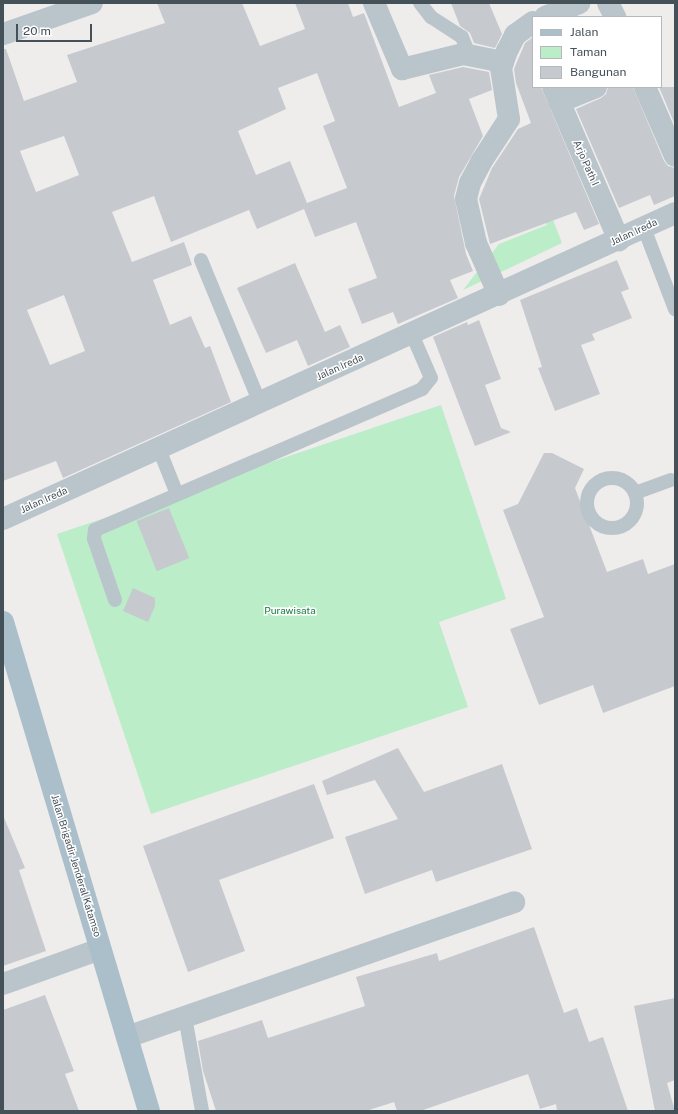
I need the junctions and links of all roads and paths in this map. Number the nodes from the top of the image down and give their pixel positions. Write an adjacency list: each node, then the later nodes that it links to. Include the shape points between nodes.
1 (92, 3): 9 (street)
2 (374, 3): 10 (street, via 402,69)
3 (420, 3): 10 (lane, via 431,17 462,37)
4 (579, 3): 6 (street)
5 (608, 3): 7 (street)
6 (554, 16)
7 (614, 16)
8 (532, 27): 11 (street, via 515,35)
9 (3, 34)
10 (469, 54): 11 (street)
11 (503, 62): 20 (street, via 502,86 509,108 509,119 481,162 470,183 466,199 476,243)
12 (590, 88): 14 (street)
13 (646, 88): 15 (street)
14 (556, 94): 18 (street, Arjo Path I)
15 (675, 156)
16 (675, 213): 17 (street, Jalan Ireda)
17 (644, 228): 18 (street, Jalan Ireda); 21 (lane)
18 (619, 240): 20 (street, Jalan Ireda)
19 (201, 260): 23 (lane)
20 (499, 295): 22 (street, Jalan Ireda)
21 (675, 310)
22 (412, 334): 23 (street, Jalan Ireda); 27 (lane, via 431,378 422,389)
23 (260, 403): 24 (street, Jalan Ireda)
24 (159, 448): 27 (lane); 28 (street, Jalan Ireda)
25 (671, 480): 26 (lane)
26 (635, 493)
27 (177, 494): 29 (lane, via 95,530 94,540)
28 (3, 519)
29 (116, 600)
30 (3, 622): 32 (main road, Jalan Brigadir Jenderal Katamso)
31 (514, 902): 34 (street)
32 (100, 949): 33 (street); 35 (main road, Jalan Brigadir Jenderal Katamso)
33 (3, 984)
34 (185, 1017): 35 (street); 37 (lane)
35 (127, 1037): 36 (main road, Jalan Brigadir Jenderal Katamso)
36 (149, 1111)
37 (202, 1111)

